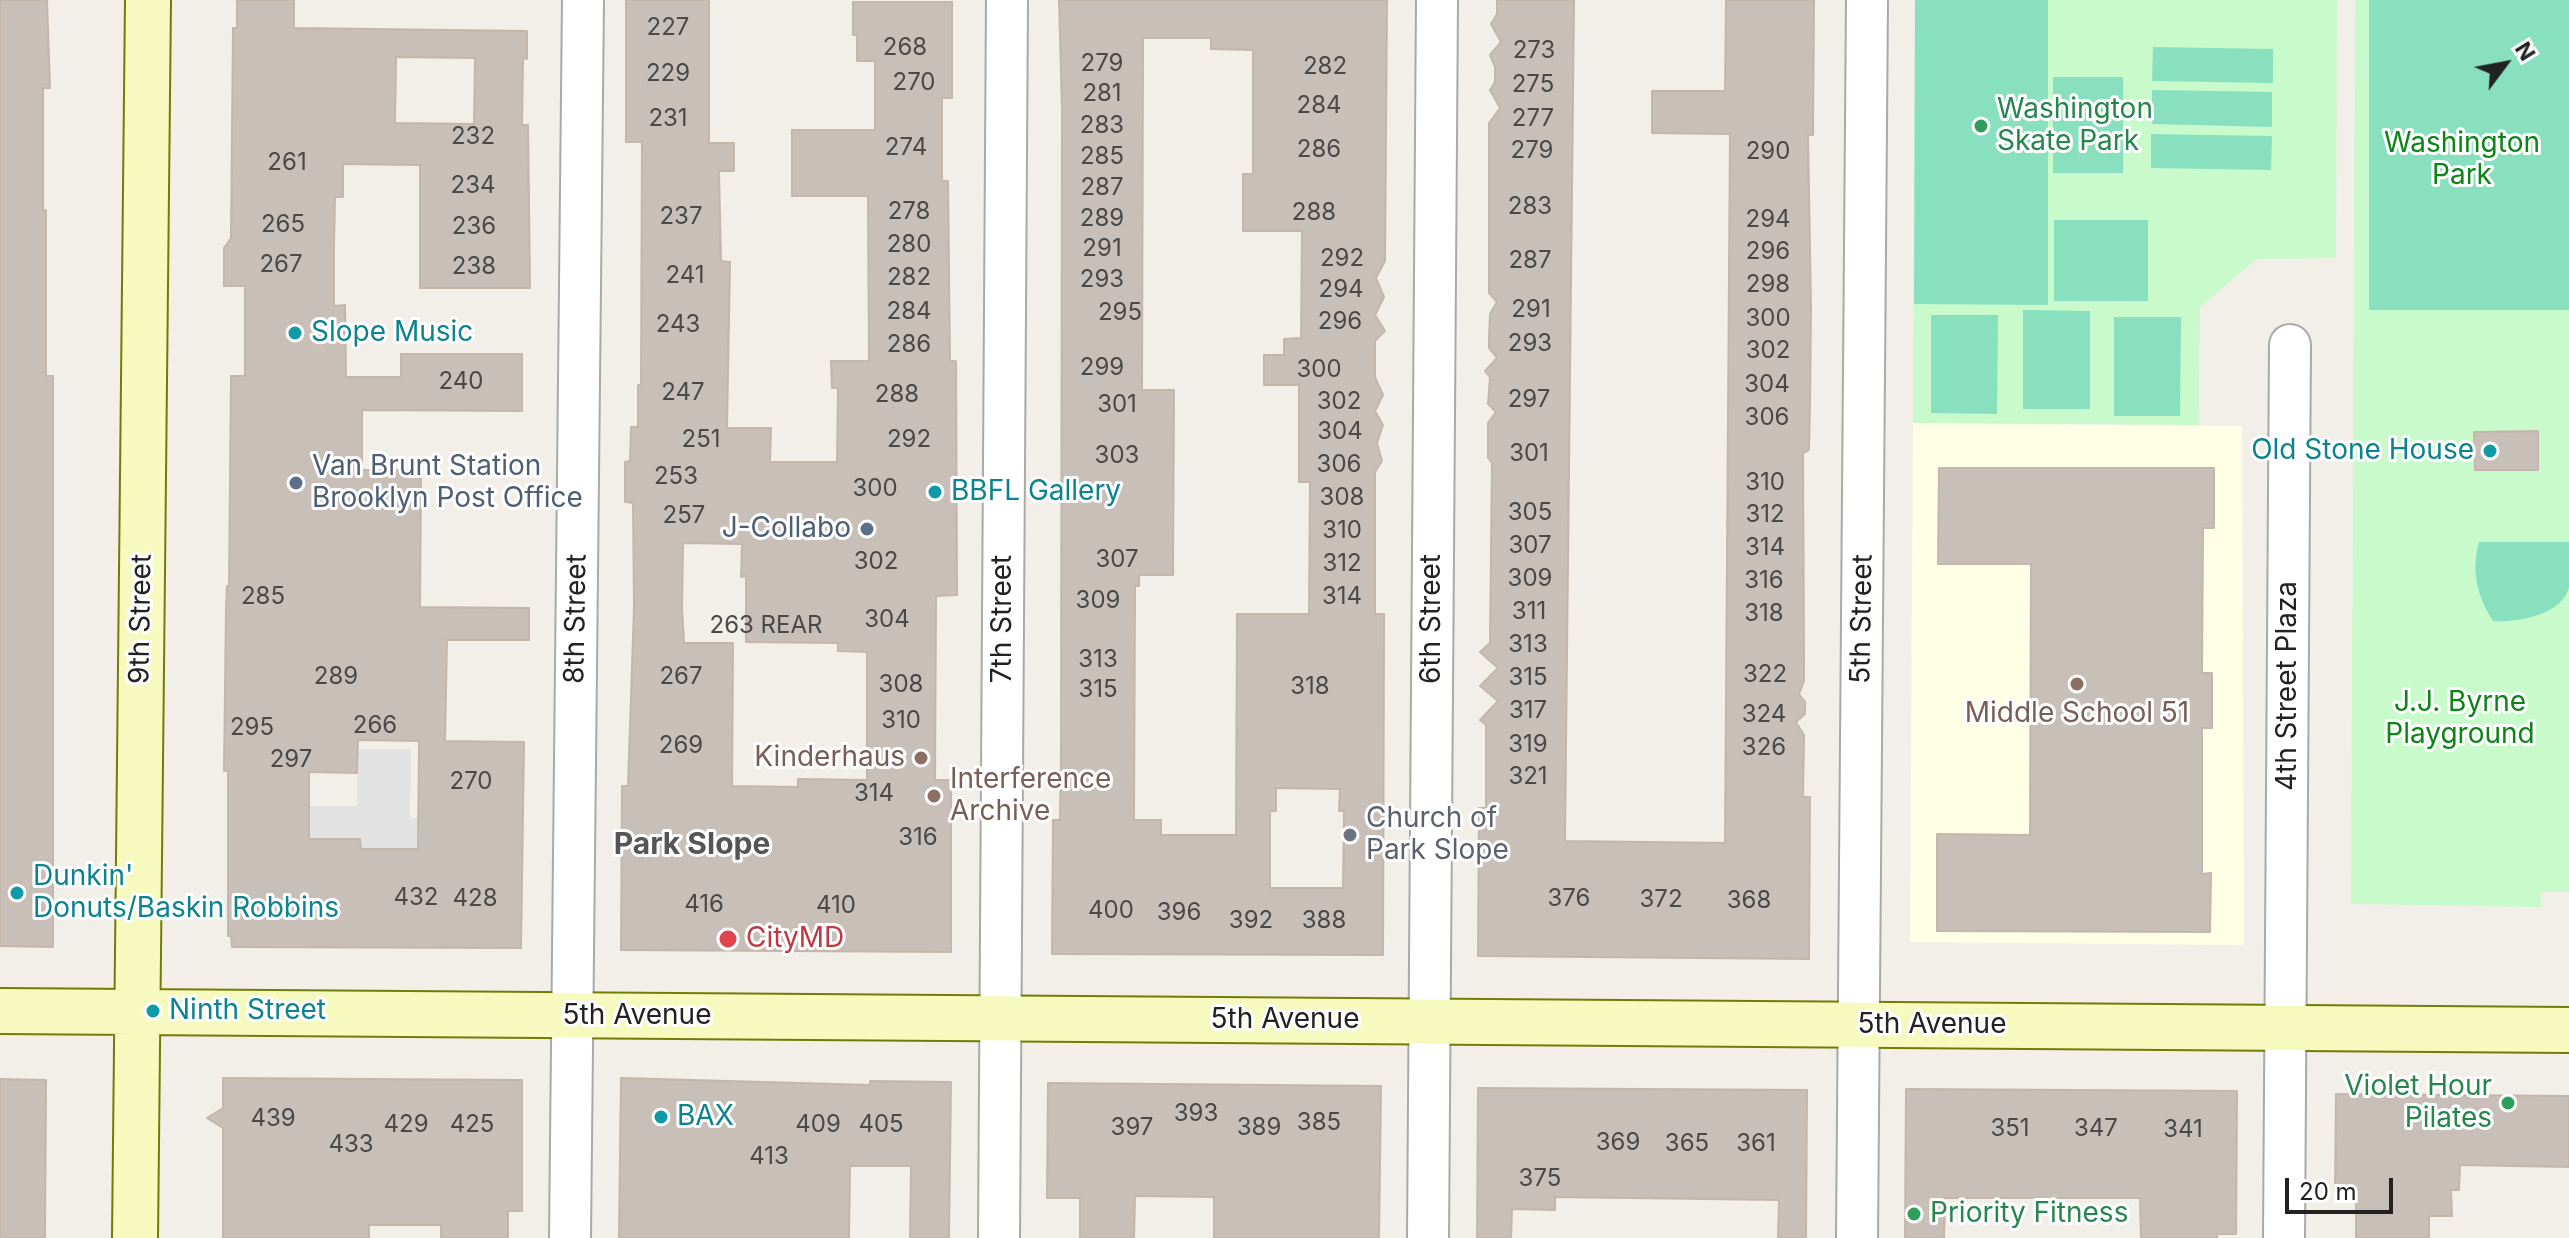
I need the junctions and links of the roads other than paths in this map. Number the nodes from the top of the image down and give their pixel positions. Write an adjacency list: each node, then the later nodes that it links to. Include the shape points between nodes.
1 (148, 0): 8 (street, 9th Street)
2 (583, 0): 9 (street, 8th Street)
3 (1007, 0): 10 (street, 7th Street)
4 (1437, 0): 11 (street, 6th Street)
5 (1867, 0): 12 (street, 5th Street)
6 (2290, 345): 13 (street, 4th Street Plaza)
7 (0, 1011): 8 (street, 5th Avenue)
8 (137, 1012): 9 (street, 5th Avenue); 15 (street, 9th Street)
9 (572, 1015): 10 (street, 5th Avenue); 16 (street, 8th Street)
10 (1000, 1018): 11 (street, 5th Avenue); 17 (street, 7th Street)
11 (1430, 1021): 12 (street, 5th Avenue); 18 (street, 6th Street)
12 (1859, 1025): 13 (street, 5th Avenue); 19 (street, 5th Street)
13 (2286, 1027): 14 (street, 5th Avenue); 20 (street, 4th Street Plaza)
14 (2569, 1030)
15 (135, 1238)
16 (570, 1238)
17 (999, 1238)
18 (1428, 1238)
19 (1857, 1238)
20 (2284, 1238)

